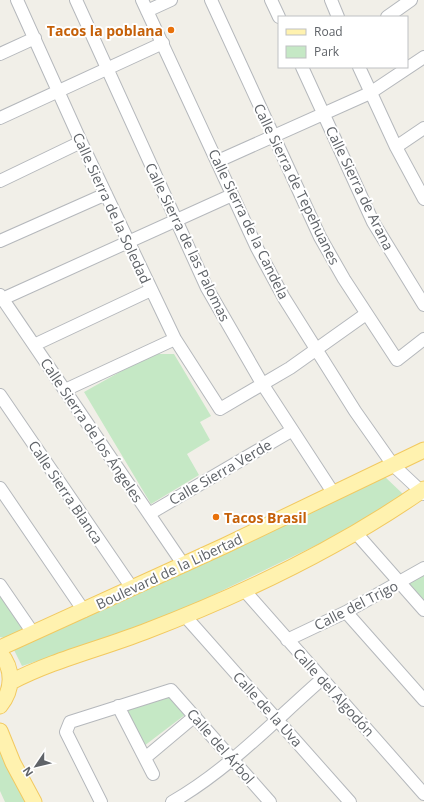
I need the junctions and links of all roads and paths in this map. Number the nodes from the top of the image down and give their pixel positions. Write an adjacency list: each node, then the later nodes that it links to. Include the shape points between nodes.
1 (17, 0): 12 (street, Calle Sierra de la Soledad)
2 (76, 0): 16 (street, Calle Sierra de las Palomas)
3 (171, 0): 8 (street)
4 (211, 0): 26 (street, Calle Sierra de Tepehuanes)
5 (271, 0): 9 (street)
6 (330, 0): 10 (street)
7 (411, 0): 11 (street)
8 (144, 5): 13 (street, Calle Sierra de la Candela)
9 (279, 16)
10 (338, 16)
11 (388, 16)
12 (35, 38): 14 (street); 21 (street, Calle Sierra de la Soledad)
13 (163, 43): 16 (street); 29 (street, Calle Sierra de la Candela)
14 (0, 54)
15 (424, 57): 19 (street)
16 (107, 68): 21 (street); 34 (street, Calle Sierra de las Palomas)
17 (302, 68): 23 (street, Calle Sierra de Arana)
18 (359, 68): 22 (street)
19 (408, 68)
20 (408, 68): 22 (street)
21 (58, 91): 24 (street); 27 (street, Calle Sierra de la Soledad)
22 (370, 93): 23 (street); 28 (street)
23 (323, 115): 26 (street); 39 (street, Calle Sierra de Arana, via 373,222)
24 (0, 118)
25 (424, 128): 28 (street)
26 (273, 136): 29 (street); 40 (street, Calle Sierra de Tepehuanes, via 320,237)
27 (81, 142): 30 (street); 31 (street, Calle Sierra de la Soledad)
28 (396, 147): 33 (street)
29 (218, 162): 32 (street, Calle Sierra de la Candela)
30 (0, 181)
31 (106, 194): 35 (street); 36 (street, Calle Sierra de la Soledad)
32 (232, 195): 34 (street); 44 (street, Calle Sierra de la Candela, via 284,298)
33 (424, 199)
34 (176, 221): 36 (street); 45 (street, Calle Sierra de las Palomas, via 207,288)
35 (0, 240)
36 (129, 242): 37 (street, Calle Sierra de la Soledad); 38 (street)
37 (151, 290): 41 (street, Calle Sierra de la Soledad); 43 (street)
38 (1, 298): 43 (street, Calle Sierra de los Ángeles)
39 (424, 306)
40 (366, 314): 42 (street, Calle Sierra de Tepehuanes, via 397,360); 44 (street)
41 (175, 339): 45 (street, Calle Sierra de la Soledad, via 220,409); 46 (street)
42 (424, 339)
43 (34, 345): 46 (street, Calle Sierra de los Ángeles)
44 (316, 351): 45 (street); 50 (street, Calle Sierra de la Candela)
45 (263, 385): 48 (street, Calle Sierra de las Palomas)
46 (65, 390): 54 (street, Calle Sierra de los Ángeles)
47 (0, 395): 60 (street, Calle Sierra Blanca)
48 (291, 431): 53 (street, Calle Sierra de las Palomas); 54 (street, Calle Sierra Verde)
49 (424, 450): 50 (main road, Boulevard de la Libertad)
50 (392, 465): 52 (street, Calle Sierra de la Candela); 53 (main road, Boulevard de la Libertad)
51 (0, 488): 63 (street)
52 (423, 492): 55 (main road)
53 (334, 494): 56 (main road, Boulevard de la Libertad)
54 (149, 514): 56 (street, Calle Sierra de los Ángeles)
55 (356, 532): 58 (street); 61 (main road)
56 (183, 564): 60 (main road, Boulevard de la Libertad)
57 (424, 568): 58 (street, Calle del Trigo)
58 (400, 583): 62 (street); 64 (street, Calle del Trigo)
59 (0, 585): 66 (street)
60 (132, 588): 63 (main road, Boulevard de la Libertad)
61 (244, 590): 65 (main road); 67 (street, Calle del Algodón)
62 (424, 610)
63 (84, 611): 66 (main road, Boulevard de la Libertad)
64 (346, 612): 67 (street, Calle del Trigo); 72 (street)
65 (185, 616): 71 (main road, via 32,671); 76 (street, Calle de la Uva)
66 (33, 633): 68 (main road, Boulevard de la Libertad)
67 (287, 640): 70 (street, Calle del Algodón)
68 (0, 648)
69 (0, 654): 71 (main road, via 10,670)
70 (322, 679): 76 (street); 81 (street, Calle del Algodón)
71 (11, 682): 73 (main road, via 6,698)
72 (424, 700)
73 (0, 706)
74 (118, 706): 75 (street, Calle del Árbol, via 171,690); 78 (street); 84 (street, via 70,722 67,726 66,732)
75 (195, 716): 78 (street); 79 (street, Calle del Árbol)
76 (277, 719): 79 (street); 87 (street, Calle de la Uva)
77 (0, 731): 83 (main road, via 13,763)
78 (145, 758): 80 (street)
79 (232, 759): 82 (street); 86 (street, Calle del Árbol)
80 (153, 774)
81 (424, 794)
82 (189, 798): 85 (street)
83 (34, 802)
84 (101, 802)
85 (172, 802)
86 (270, 802)
87 (350, 802)

